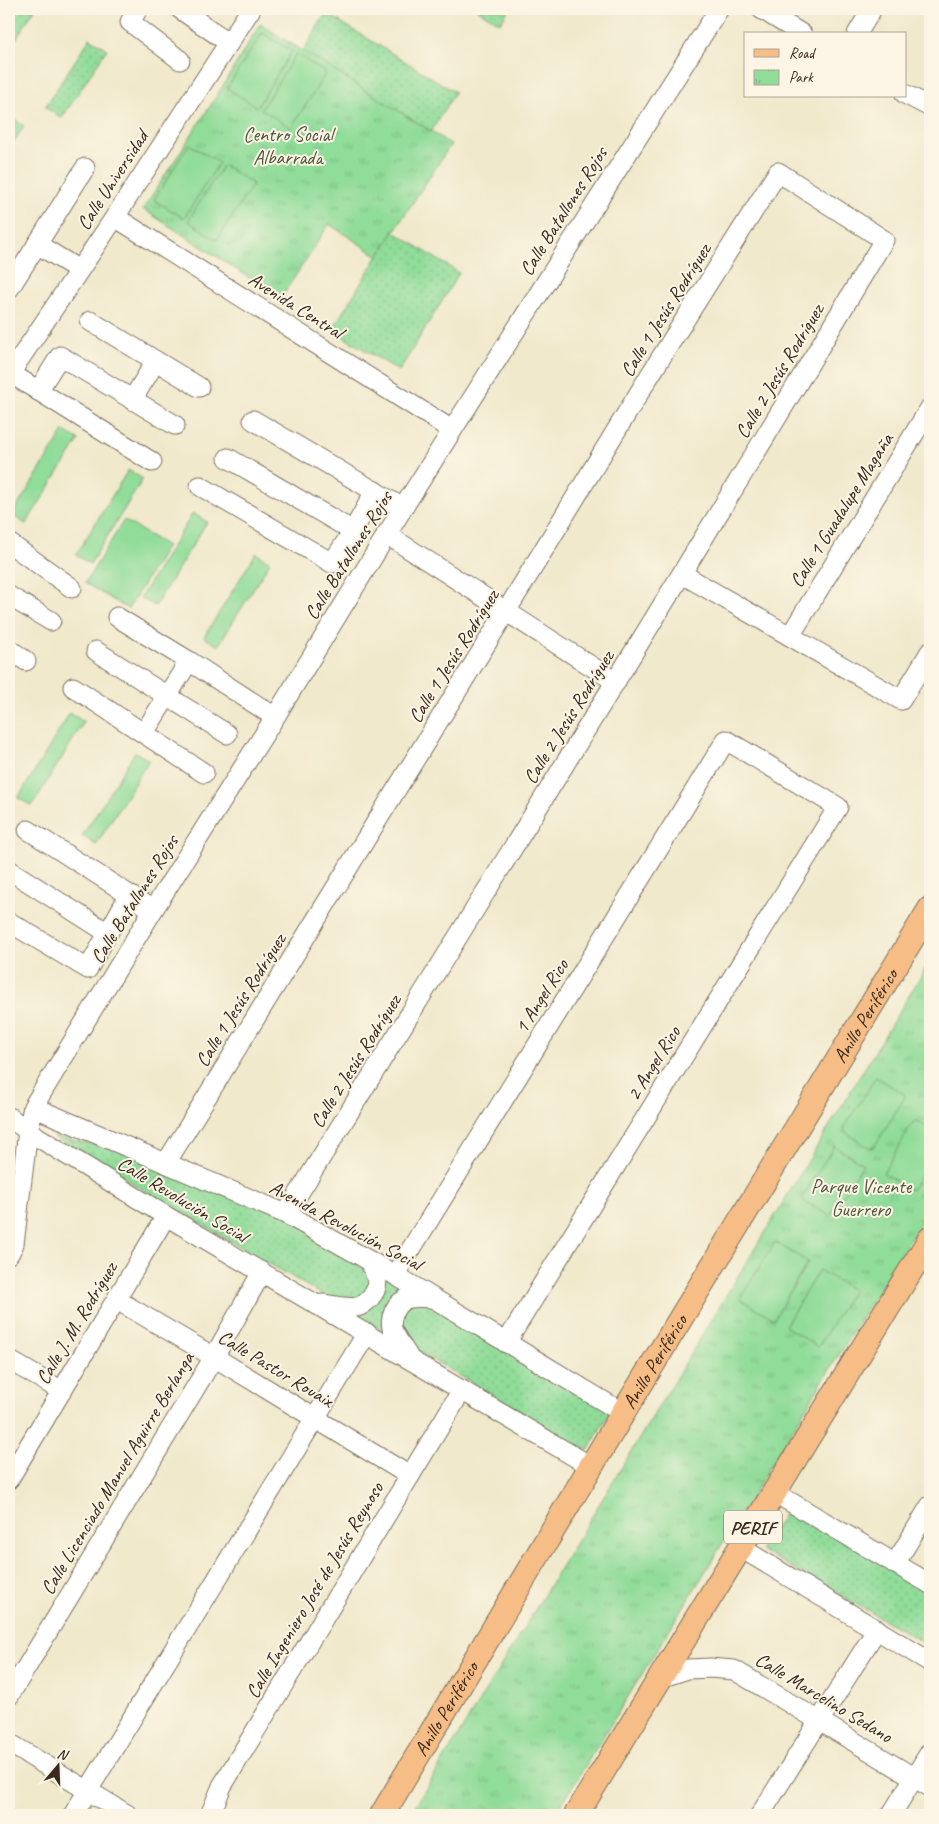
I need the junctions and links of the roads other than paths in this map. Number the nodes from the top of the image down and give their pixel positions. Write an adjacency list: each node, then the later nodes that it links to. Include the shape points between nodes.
1 (138, 9): 10 (street, via 130,22)
2 (180, 9): 9 (street)
3 (251, 9): 9 (street, Calle Universidad)
4 (719, 9): 28 (street, Calle Batallones Rojos)
5 (761, 9): 7 (street)
6 (872, 9): 8 (street)
7 (799, 32)
8 (858, 32)
9 (229, 43): 15 (street, Calle Universidad)
10 (180, 60)
11 (906, 95): 12 (street)
12 (930, 107)
13 (85, 168): 16 (street)
14 (778, 172): 37 (street, Calle 2 Jesús Rodríguez, via 884,240); 40 (street, Calle 1 Jesús Rodríguez)
15 (115, 217): 17 (street, Calle Universidad); 28 (street, Avenida Central)
16 (37, 244): 17 (street); 18 (street)
17 (79, 270): 21 (street, Calle Universidad)
18 (9, 289)
19 (90, 321): 20 (street)
20 (156, 361): 22 (street); 24 (street)
21 (9, 374): 23 (street)
22 (199, 387)
23 (38, 391): 24 (street, via 60,356); 30 (street)
24 (132, 400): 27 (street)
25 (930, 408): 43 (street, Calle 1 Guadalupe Magaña)
26 (253, 420): 32 (street)
27 (175, 426)
28 (452, 430): 33 (street, Calle Batallones Rojos)
29 (228, 458): 34 (street)
30 (152, 462)
31 (200, 486): 34 (street, via 332,563)
32 (375, 491): 33 (street); 34 (street)
33 (403, 508): 35 (street, Calle Batallones Rojos)
34 (353, 531)
35 (386, 534): 40 (street); 52 (street, Calle Batallones Rojos)
36 (9, 543): 38 (street)
37 (682, 574): 43 (street); 49 (street, Calle 2 Jesús Rodríguez)
38 (72, 588)
39 (9, 596): 42 (street)
40 (507, 610): 49 (street); 67 (street, Calle 1 Jesús Rodríguez)
41 (117, 617): 48 (street)
42 (51, 621)
43 (790, 636): 46 (street, via 901,700)
44 (9, 649): 47 (street)
45 (96, 651): 51 (street)
46 (930, 652)
47 (26, 661)
48 (189, 661): 51 (street); 52 (street)
49 (616, 682): 68 (street, Calle 2 Jesús Rodríguez)
50 (73, 687): 53 (street)
51 (167, 696): 53 (street); 54 (street)
52 (275, 717): 61 (street, Calle Batallones Rojos)
53 (144, 733): 56 (street)
54 (226, 734)
55 (726, 740): 74 (street, 1 Angel Rico); 79 (street, 2 Angel Rico, via 838,807)
56 (204, 773)
57 (28, 830): 59 (street)
58 (9, 870): 63 (street)
59 (129, 895): 61 (street); 63 (street)
60 (930, 909): 85 (main road, Anillo Periférico)
61 (153, 910): 64 (street, Calle Batallones Rojos)
62 (9, 922): 63 (street, via 88,969)
63 (108, 933)
64 (33, 1107): 66 (street, Calle Batallones Rojos); 67 (street, Avenida Revolución Social)
65 (9, 1117): 66 (street, Calle Revolución Social)
66 (28, 1131): 69 (street, Calle Revolución Social); 71 (street, Calle Batallones Rojos, via 14,1244)
67 (166, 1163): 68 (street, Avenida Revolución Social)
68 (286, 1214): 72 (street, Avenida Revolución Social)
69 (166, 1216): 73 (street, Calle Revolución Social); 76 (street, Calle J. M. Rodríguez)
70 (930, 1240): 90 (main road, PERIF)
71 (9, 1254)
72 (368, 1260): 74 (street, Avenida Revolución Social); 77 (street, Calle Revolución Social, via 378,1283 366,1303 356,1307)
73 (262, 1272): 77 (street, Calle Revolución Social); 80 (street, Calle Licenciado Manuel Aguirre Berlanga)
74 (395, 1276): 75 (street, Avenida Revolución Social)
75 (432, 1298): 79 (street, Avenida Revolución Social); 81 (street, Calle Revolución Social, via 402,1300 391,1318 392,1328)
76 (117, 1300): 80 (street, Calle Pastor Rouaix); 84 (street, Calle J. M. Rodríguez)
77 (316, 1304): 78 (street, Calle Revolución Social)
78 (367, 1333): 81 (street, Calle Revolución Social); 86 (street)
79 (506, 1344): 85 (street, Avenida Revolución Social)
80 (214, 1357): 86 (street, Calle Pastor Rouaix); 98 (street, Calle Licenciado Manuel Aguirre Berlanga)
81 (410, 1359): 83 (street, Calle Revolución Social)
82 (14, 1363): 84 (street)
83 (462, 1390): 87 (street, Calle Revolución Social); 88 (street, Calle Ingeniero José de Jesús Reynoso)
84 (62, 1391): 89 (street, Calle J. M. Rodríguez)
85 (623, 1414): 87 (main road, Anillo Periférico)
86 (316, 1418): 88 (street, Calle Pastor Rouaix); 103 (street)
87 (592, 1467): 107 (main road, Anillo Periférico)
88 (410, 1476): 106 (street, Calle Ingeniero José de Jesús Reynoso, via 222,1786)
89 (9, 1479)
90 (776, 1493): 92 (main road, PERIF); 93 (street)
91 (930, 1506): 93 (street)
92 (741, 1548): 95 (street); 97 (main road, PERIF)
93 (895, 1564): 94 (street)
94 (930, 1584)
95 (877, 1629): 96 (street); 99 (street)
96 (930, 1662)
97 (660, 1678): 99 (street, Calle Marcelino Sedano, via 688,1669 734,1670); 108 (main road, PERIF)
98 (9, 1696)
99 (819, 1719): 102 (street, Calle Marcelino Sedano); 109 (street)
100 (9, 1743): 103 (street)
101 (930, 1752): 102 (street)
102 (922, 1782): 110 (street)
103 (88, 1790): 104 (street); 105 (street)
104 (73, 1815)
105 (128, 1815)
106 (210, 1815)
107 (382, 1815)
108 (576, 1815)
109 (760, 1815)
110 (892, 1815)

